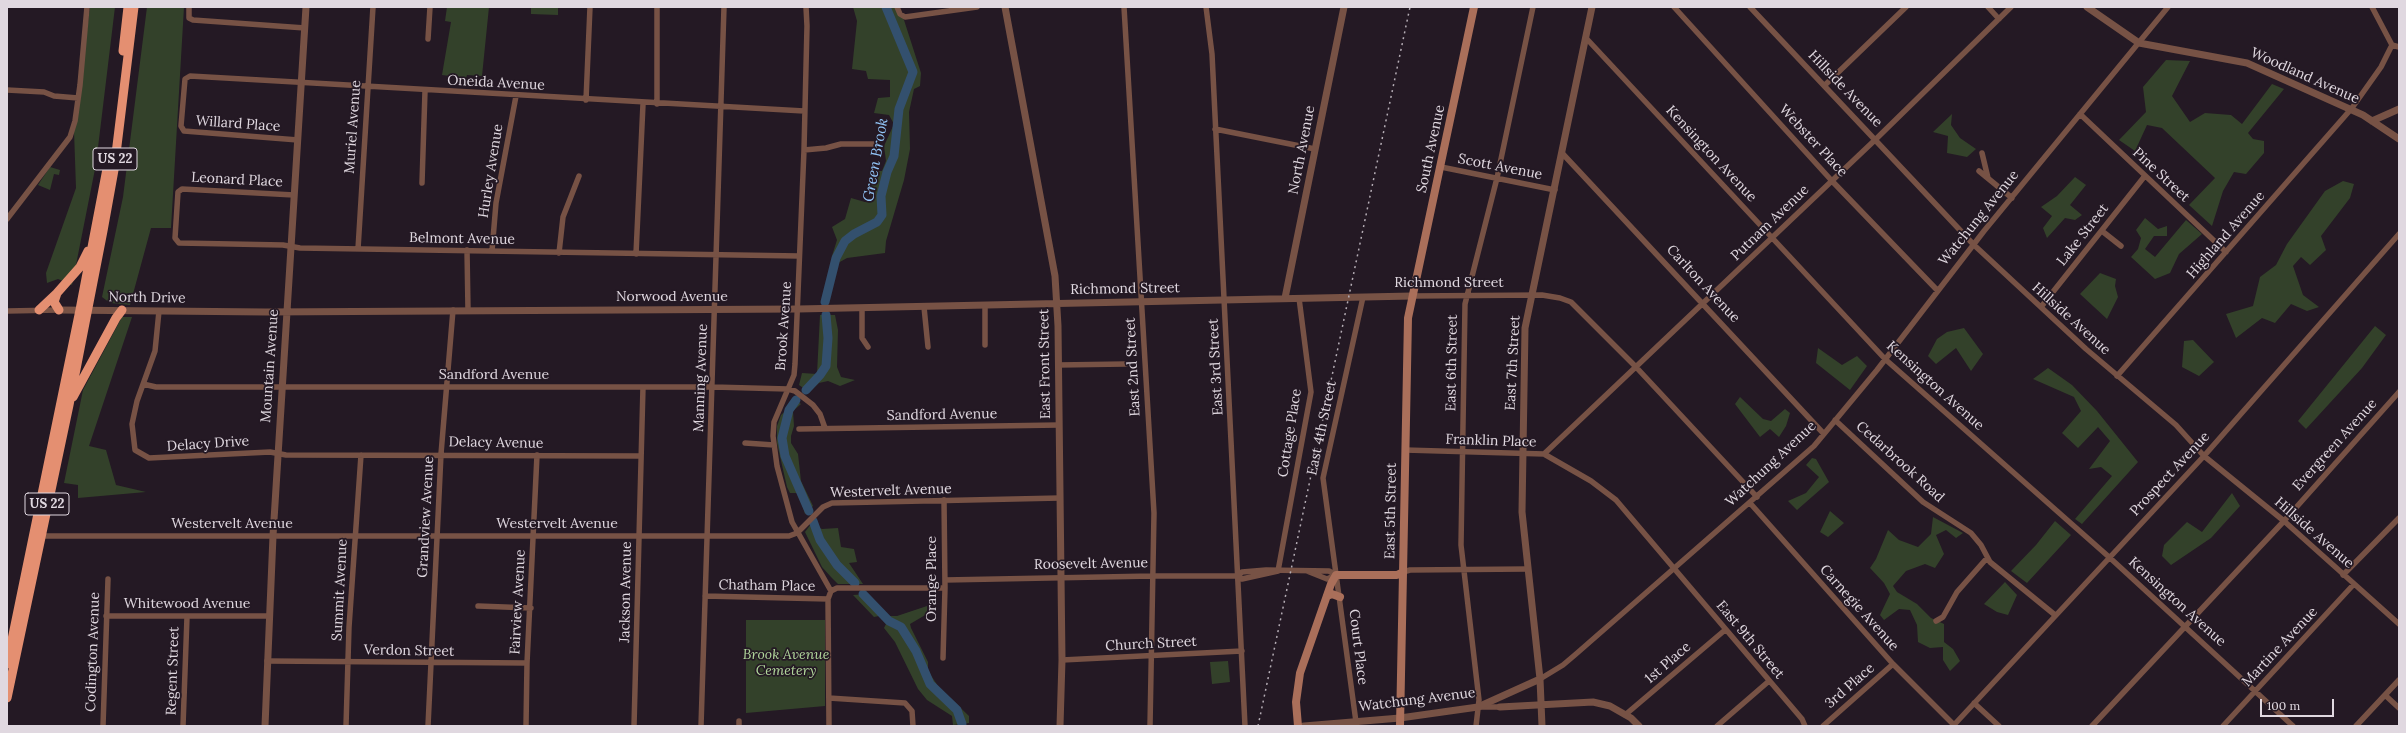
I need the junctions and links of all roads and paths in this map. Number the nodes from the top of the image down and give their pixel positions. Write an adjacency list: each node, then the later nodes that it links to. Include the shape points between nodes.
1 (87, 7): 43 (street)
2 (128, 7): 77 (highway, US 22, via 110,151)
3 (134, 7): 109 (highway, US 22, via 114,170)
4 (189, 7): 30 (street, via 189,18 193,20)
5 (306, 7): 30 (street, Mountain Avenue)
6 (373, 7): 39 (street, Muriel Avenue)
7 (430, 7): 32 (street)
8 (590, 7): 44 (street)
9 (657, 7): 46 (street)
10 (724, 7): 47 (street, Manning Avenue)
11 (806, 7): 50 (street, Brook Avenue)
12 (897, 7): 13 (street, via 900,14 905,17)
13 (977, 7)
14 (1005, 7): 100 (street, East Front Street, via 1051,251)
15 (1124, 7): 99 (street, East 2nd Street)
16 (1206, 7): 53 (street, East 3rd Street, via 1212,54)
17 (1344, 7): 58 (street, North Avenue)
18 (1474, 7): 62 (main road, South Avenue)
19 (1533, 7): 66 (street, East 6th Street)
20 (1592, 7): 31 (street, East 7th Street)
21 (1674, 7): 68 (street, Webster Place)
22 (1750, 7): 38 (street, Hillside Avenue)
23 (1906, 7): 38 (street)
24 (1988, 7): 29 (street)
25 (2011, 7): 29 (street, Putnam Avenue)
26 (2087, 7): 33 (street, Woodland Avenue)
27 (2168, 7): 33 (street, Watchung Avenue)
28 (2372, 7): 34 (street)
29 (1999, 19): 54 (street, Putnam Avenue)
30 (305, 28): 37 (street, Mountain Avenue)
31 (1586, 38): 60 (street, East 7th Street); 78 (street, Kensington Avenue)
32 (428, 39)
33 (2139, 44): 49 (street, Woodland Avenue, via 2247,63); 51 (street, Watchung Avenue)
34 (2392, 45): 35 (street); 49 (street, Highland Avenue, via 2381,67)
35 (2399, 47)
36 (187, 77): 37 (street, Oneida Avenue); 56 (street, Willard Place, via 184,83 181,126 184,131)
37 (301, 83): 39 (street, Oneida Avenue); 56 (street, Mountain Avenue)
38 (1825, 85): 54 (street, Hillside Avenue)
39 (368, 87): 41 (street, Oneida Avenue); 82 (street, Muriel Avenue)
40 (7, 90): 43 (street, via 44,92 54,96)
41 (425, 91): 42 (street, Oneida Avenue); 69 (street)
42 (516, 96): 44 (street, Oneida Avenue); 84 (street, Hurley Avenue, via 496,203)
43 (78, 98): 74 (street, via 74,126 66,145)
44 (586, 100): 45 (street, Oneida Avenue)
45 (643, 104): 46 (street, Oneida Avenue); 87 (street)
46 (657, 104): 47 (street, Oneida Avenue)
47 (721, 107): 50 (street, Oneida Avenue); 88 (street, Manning Avenue)
48 (2399, 109): 52 (street)
49 (2351, 110): 52 (street, Woodland Avenue); 85 (street, Highland Avenue)
50 (804, 111): 59 (street, Brook Avenue)
51 (2080, 114): 65 (street, Pine Street); 73 (street, Watchung Avenue)
52 (2372, 121): 55 (street, Woodland Avenue)
53 (1215, 129): 58 (street); 98 (street, East 3rd Street)
54 (1876, 139): 68 (street, Putnam Avenue); 79 (street, Hillside Avenue)
55 (2399, 139)
56 (298, 140): 72 (street, Mountain Avenue)
57 (874, 144): 59 (street, via 841,144)
58 (1315, 149): 96 (street, North Avenue)
59 (804, 150): 89 (street, Brook Avenue)
60 (1562, 152): 71 (street, East 7th Street); 101 (street, Carlton Avenue)
61 (1982, 153): 67 (street)
62 (1441, 167): 66 (street, Scott Avenue); 93 (main road, South Avenue)
63 (1979, 171): 67 (street)
64 (579, 176): 86 (street, via 563,217)
65 (2144, 177): 75 (street, Lake Street); 85 (street, Pine Street)
66 (1497, 178): 71 (street, Scott Avenue); 94 (street, East 6th Street)
67 (1988, 178): 73 (street)
68 (1832, 180): 78 (street, Putnam Avenue); 90 (street, Webster Place)
69 (422, 183)
70 (179, 190): 72 (street, Leonard Place); 80 (street, Belmont Avenue, via 174,235 179,243)
71 (1555, 190): 92 (street, East 7th Street)
72 (294, 195): 80 (street, Mountain Avenue)
73 (2012, 198): 79 (street, Watchung Avenue)
74 (7, 219)
75 (2102, 231): 81 (street); 105 (street, Lake Street)
76 (2399, 234): 149 (street, Prospect Avenue)
77 (95, 237): 91 (highway, via 80,267); 109 (highway, US 22)
78 (1772, 237): 101 (street, Putnam Avenue); 120 (street, Kensington Avenue)
79 (1974, 245): 90 (street, Watchung Avenue); 105 (street, Hillside Avenue)
80 (291, 246): 82 (street, Belmont Avenue); 116 (street, Mountain Avenue)
81 (2122, 246)
82 (358, 249): 83 (street, Belmont Avenue)
83 (467, 250): 84 (street, Belmont Avenue); 112 (street)
84 (492, 251): 86 (street, Belmont Avenue)
85 (2226, 252): 124 (street, Highland Avenue)
86 (559, 253): 87 (street, Belmont Avenue)
87 (636, 254): 88 (street, Belmont Avenue)
88 (717, 254): 89 (street, Belmont Avenue); 113 (street, Manning Avenue)
89 (800, 256): 106 (street, Brook Avenue)
90 (1937, 290): 120 (street, Watchung Avenue)
91 (57, 293): 107 (highway); 108 (highway, via 55,304)
92 (1531, 295): 94 (street, Richmond Street); 123 (street, Richmond Street, via 1560,298 1571,302); 142 (street, East 7th Street, via 1526,328)
93 (1412, 296): 94 (street, Richmond Street); 95 (street, Richmond Street); 140 (main road, East 5th Street, via 1408,318)
94 (1469, 296): 141 (street, East 6th Street, via 1465,304)
95 (1363, 297): 97 (street, Richmond Street); 171 (street, East 4th Street, via 1323,478)
96 (1285, 298): 97 (street, Richmond Street); 98 (street, Richmond Street)
97 (1299, 298): 169 (street, Cottage Place, via 1311,392)
98 (1224, 300): 99 (street, Richmond Street); 174 (street, East 3rd Street)
99 (1141, 302): 100 (street, Richmond Street); 173 (street, East 2nd Street, via 1154,513)
100 (1057, 303): 102 (street, Norwood Avenue); 122 (street, East Front Street)
101 (1704, 303): 123 (street, Putnam Avenue); 137 (street, Carlton Avenue)
102 (985, 306): 104 (street, Norwood Avenue); 117 (street)
103 (862, 308): 104 (street, Norwood Avenue); 106 (street, Norwood Avenue); 118 (street, via 862,338)
104 (924, 308): 119 (street)
105 (2041, 308): 124 (street, Hillside Avenue)
106 (798, 309): 113 (street, Norwood Avenue); 130 (street, Brook Avenue, via 795,364)
107 (39, 310): 108 (street, North Drive); 114 (street, North Drive)
108 (59, 310): 109 (street, North Drive)
109 (84, 310): 110 (street, North Drive); 132 (highway, US 22); 203 (highway, US 22)
110 (122, 310): 115 (street, North Drive); 132 (highway)
111 (453, 310): 112 (street, Norwood Avenue); 116 (street, Norwood Avenue); 127 (street, Grandview Avenue)
112 (468, 310): 113 (street, Norwood Avenue)
113 (715, 310): 129 (street, Manning Avenue)
114 (7, 311)
115 (159, 311): 116 (street, North Drive); 125 (street, via 157,341)
116 (287, 312): 126 (street, Mountain Avenue)
117 (985, 345)
118 (868, 347)
119 (928, 347)
120 (1885, 358): 133 (street, Watchung Avenue); 164 (street, Kensington Avenue)
121 (1126, 364): 122 (street)
122 (1058, 365): 134 (street, East Front Street)
123 (1636, 367): 145 (street, Putnam Avenue); 150 (street, Richmond Street)
124 (2117, 376): 149 (street, Hillside Avenue, via 2176,425)
125 (143, 384): 126 (street, Sandford Avenue, via 156,387); 143 (street, Delacy Drive, via 134,412 132,431 135,450 141,455 161,459 223,453)
126 (282, 386): 127 (street, Sandford Avenue); 143 (street, Mountain Avenue)
127 (447, 387): 128 (street, Sandford Avenue); 144 (street, Grandview Avenue)
128 (643, 387): 129 (street, Sandford Avenue); 148 (street, Jackson Avenue)
129 (713, 387): 130 (street, Sandford Avenue); 163 (street, Manning Avenue)
130 (788, 389): 135 (street, Sandford Avenue, via 808,399 820,414); 139 (street, Brook Avenue, via 774,422)
131 (2399, 392): 155 (street, Evergreen Avenue)
132 (69, 405): 158 (highway, US 22)
133 (1835, 420): 137 (street, Watchung Avenue); 165 (street, Cedarbrook Road, via 1920,499 1971,533 1981,544)
134 (1059, 425): 135 (street, Sandford Avenue); 151 (street, East Front Street)
135 (825, 428): 136 (street, Sandford Avenue)
136 (799, 429)
137 (1824, 434): 150 (street, Watchung Avenue, via 1814,446)
138 (745, 443): 139 (street)
139 (774, 445): 156 (street, Brook Avenue, via 777,466)
140 (1405, 450): 141 (street, Franklin Place); 170 (main road, East 5th Street)
141 (1462, 452): 142 (street, Franklin Place); 167 (street, East 6th Street, via 1461,546)
142 (1522, 453): 145 (street, Franklin Place); 166 (street, East 7th Street, via 1522,512)
143 (278, 454): 146 (street, Delacy Avenue); 159 (street, Mountain Avenue)
144 (441, 454): 146 (street, Delacy Avenue); 147 (street, Delacy Avenue); 157 (street, Grandview Avenue)
145 (1544, 454): 168 (street, Franklin Place, via 1591,481 1616,500)
146 (361, 455): 160 (street, Summit Avenue)
147 (537, 455): 148 (street, Delacy Avenue); 161 (street, Fairview Avenue)
148 (641, 456): 162 (street, Jackson Avenue)
149 (2204, 456): 155 (street, Hillside Avenue); 164 (street, Prospect Avenue)
150 (1757, 496): 153 (street, Watchung Avenue)
151 (1060, 498): 152 (street, Westervelt Avenue); 175 (street, East Front Street)
152 (944, 500): 156 (street, Westervelt Avenue, via 832,503 823,506); 177 (street, Orange Place)
153 (1750, 503): 168 (street, Watchung Avenue); 204 (street, Carnegie Avenue)
154 (2399, 518): 172 (street)
155 (2284, 521): 172 (street, Hillside Avenue); 193 (street, Evergreen Avenue)
156 (797, 533): 163 (street, Westervelt Avenue, via 789,536); 180 (street, Brook Avenue)
157 (437, 535): 160 (street, Westervelt Avenue); 161 (street, Westervelt Avenue); 201 (street, Grandview Avenue)
158 (40, 536): 159 (street, Westervelt Avenue); 210 (highway, US 22)
159 (272, 536): 160 (street, Westervelt Avenue); 188 (street, Mountain Avenue)
160 (355, 536): 200 (street, Summit Avenue)
161 (534, 536): 162 (street, Westervelt Avenue); 186 (street, Fairview Avenue)
162 (639, 536): 163 (street, Westervelt Avenue); 227 (street, Jackson Avenue)
163 (708, 537): 181 (street, Manning Avenue)
164 (2109, 557): 189 (street, Prospect Avenue); 193 (street, Kensington Avenue)
165 (1987, 558): 189 (street, Cedarbrook Road); 191 (street, via 1957,592 1943,617)
166 (1528, 569): 167 (street, Roosevelt Avenue); 205 (street, East 7th Street)
167 (1465, 570): 170 (street, Roosevelt Avenue); 214 (street, East 6th Street)
168 (1674, 570): 194 (street, East 9th Street); 205 (street, Watchung Avenue, via 1563,665)
169 (1278, 571): 171 (street, Roosevelt Avenue, via 1329,571); 174 (street, Roosevelt Avenue, via 1250,579)
170 (1403, 572): 171 (main road, Roosevelt Avenue, via 1397,575); 219 (main road, East 5th Street)
171 (1336, 575): 182 (main road); 183 (street, Court Place)
172 (2343, 575): 178 (street, Hillside Avenue)
173 (1153, 576): 174 (street, Roosevelt Avenue); 175 (street, Roosevelt Avenue); 196 (street, East 2nd Street)
174 (1238, 576): 195 (street, East 3rd Street)
175 (1061, 577): 177 (street, Roosevelt Avenue); 198 (street, East Front Street)
176 (108, 579): 187 (street, Codington Avenue)
177 (945, 580): 179 (street, Orange Place)
178 (2354, 584): 192 (street, Hillside Avenue); 208 (street, Martine Avenue)
179 (945, 588): 180 (street, via 844,588); 197 (street, Orange Place)
180 (831, 591): 184 (street)
181 (704, 596): 184 (street, Chatham Place); 228 (street, Manning Avenue)
182 (1327, 596): 183 (main road, via 1332,594); 234 (main road, via 1300,673 1296,702)
183 (1340, 597): 218 (street, Court Place)
184 (828, 599): 211 (street)
185 (478, 606): 186 (street)
186 (531, 608): 202 (street, Fairview Avenue)
187 (106, 616): 190 (street, Whitewood Avenue); 221 (street, Codington Avenue)
188 (268, 616): 190 (street, Whitewood Avenue); 199 (street, Mountain Avenue)
189 (2055, 616): 212 (street, Prospect Avenue)
190 (187, 617): 222 (street, Regent Street)
191 (1936, 621)
192 (2399, 624)
193 (2185, 626): 208 (street, Kensington Avenue); 243 (street, Evergreen Avenue)
194 (1725, 630): 207 (street, East 9th Street); 217 (street, 1st Place)
195 (1242, 651): 196 (street, Church Street); 233 (street, East 3rd Street)
196 (1151, 656): 198 (street, Church Street); 232 (street, East 2nd Street)
197 (943, 658)
198 (1062, 660): 231 (street, East Front Street)
199 (267, 661): 200 (street, Verdon Street); 223 (street, Mountain Avenue)
200 (347, 662): 201 (street, Verdon Street); 224 (street, Summit Avenue)
201 (431, 663): 202 (street, Verdon Street); 225 (street, Grandview Avenue)
202 (527, 663): 226 (street, Fairview Avenue)
203 (7, 664)
204 (1893, 664): 220 (street, Carnegie Avenue); 241 (street, 3rd Place)
205 (1540, 679): 213 (street, East 7th Street); 214 (street, Watchung Avenue)
206 (2399, 680): 209 (street)
207 (1769, 681): 239 (street); 240 (street, East 9th Street, via 1802,719)
208 (2257, 691): 244 (street, Martine Avenue); 245 (street, Kensington Avenue)
209 (2385, 695): 216 (street); 246 (street)
210 (7, 698)
211 (829, 698): 229 (street); 230 (street, via 905,702 912,710)
212 (1974, 704): 220 (street, Prospect Avenue); 242 (street)
213 (1539, 705): 215 (street); 217 (street, via 1594,702 1610,706); 237 (street, East 7th Street)
214 (1478, 707): 215 (street); 219 (street, Watchung Avenue); 236 (street, East 6th Street)
215 (1500, 707)
216 (2399, 708)
217 (1625, 715): 238 (street)
218 (1356, 722): 219 (street, Watchung Avenue); 235 (street, Watchung Avenue)
219 (1400, 722)
220 (1954, 725)
221 (103, 726)
222 (183, 726)
223 (265, 726)
224 (346, 726)
225 (428, 726)
226 (526, 726)
227 (634, 726)
228 (701, 726)
229 (829, 726)
230 (913, 726)
231 (1060, 726)
232 (1150, 726)
233 (1245, 726)
234 (1298, 726)
235 (1304, 726)
236 (1476, 726)
237 (1542, 726)
238 (1639, 726)
239 (1717, 726)
240 (1805, 726)
241 (1823, 726)
242 (1998, 726)
243 (2092, 726)
244 (2223, 726)
245 (2293, 726)
246 (2356, 726)

